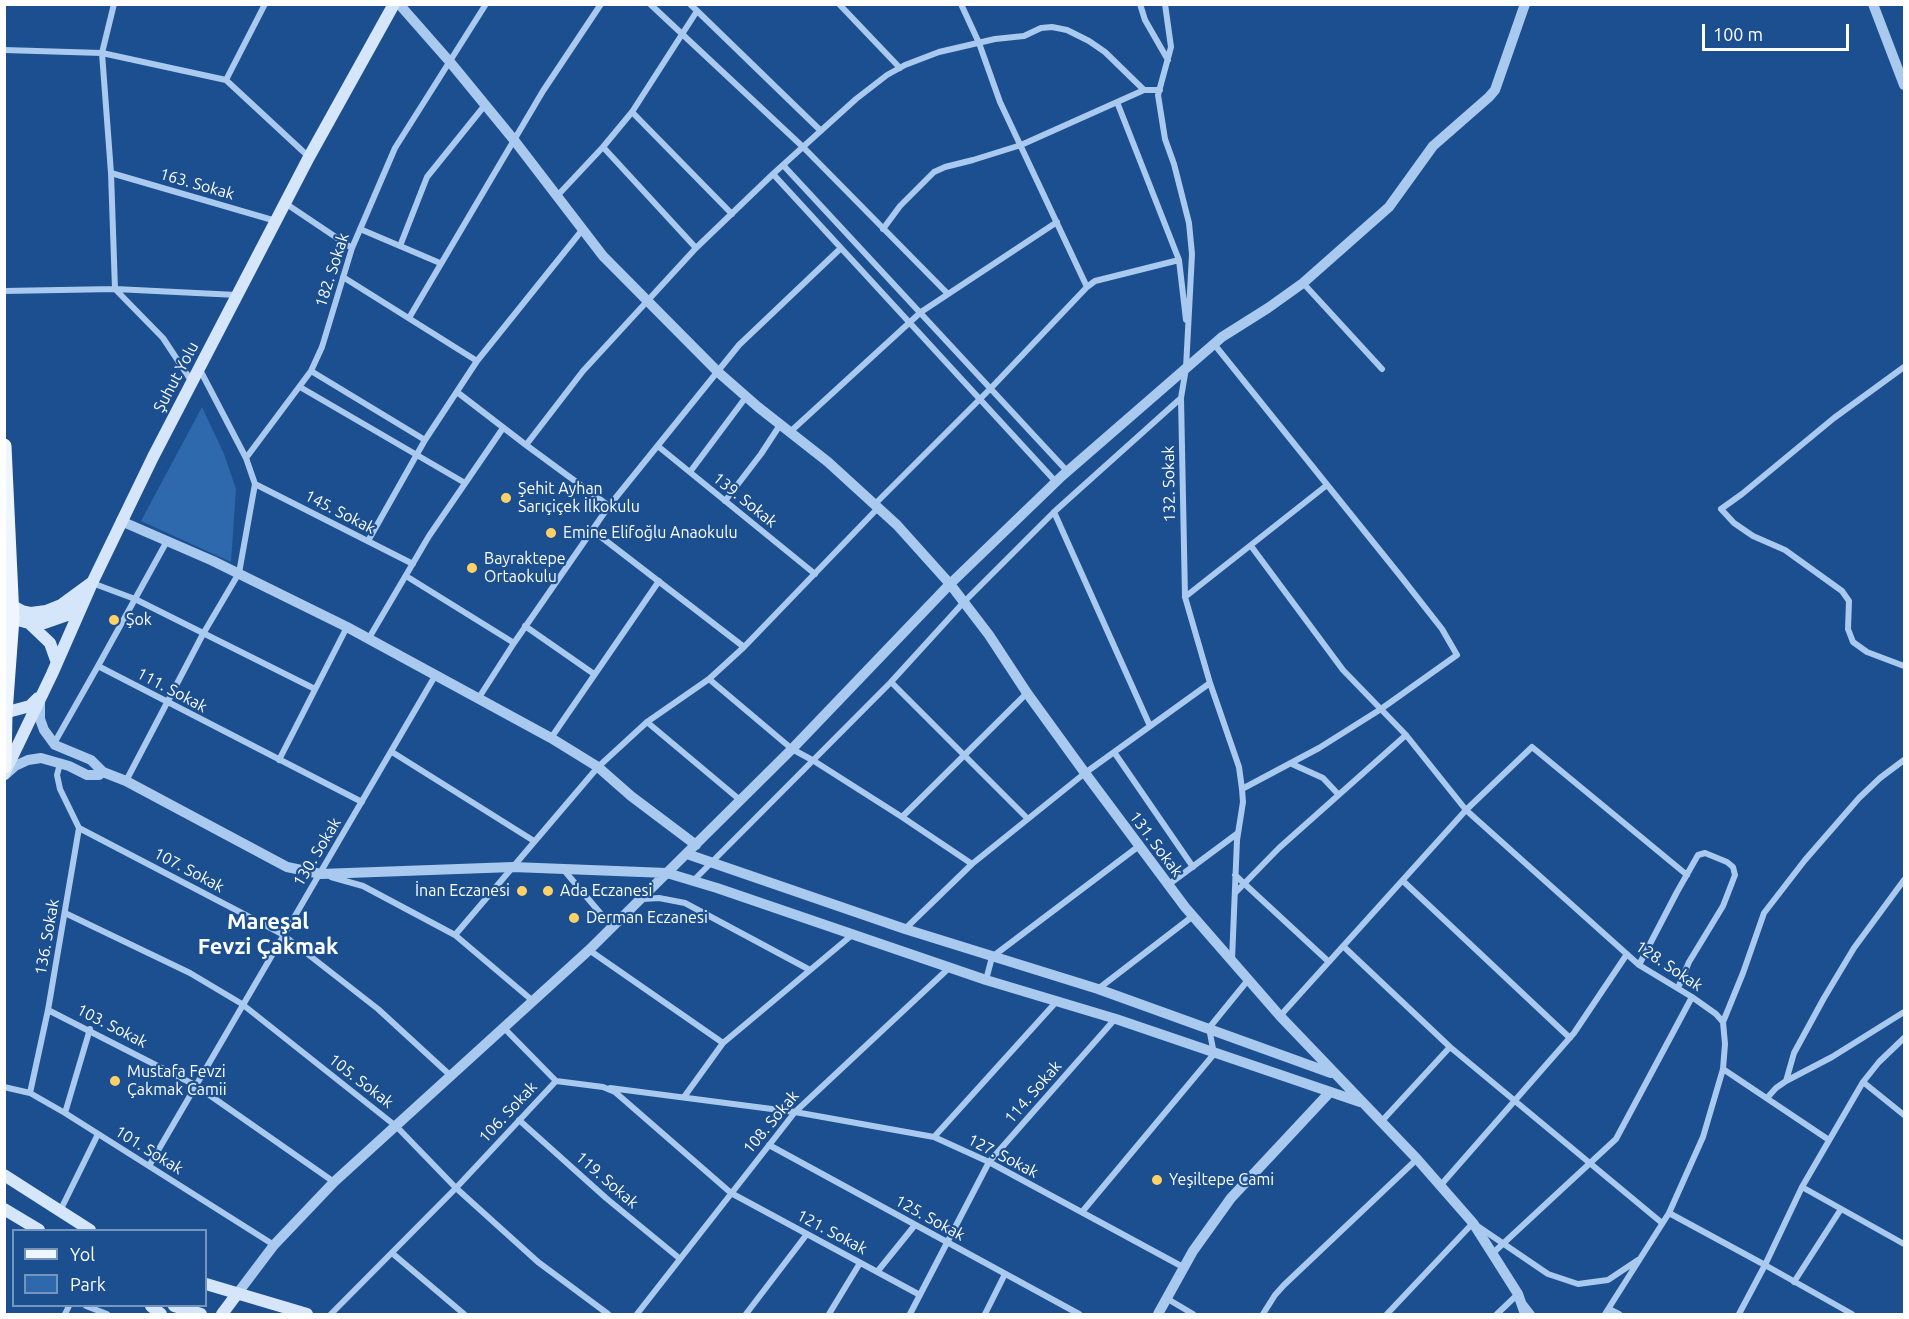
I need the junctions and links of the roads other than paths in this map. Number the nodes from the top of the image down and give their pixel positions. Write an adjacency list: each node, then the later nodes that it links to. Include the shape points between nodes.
1 (114, 4): 19 (street)
2 (266, 4): 23 (street)
3 (394, 4): 35 (main road, Şuhut Yolu)
4 (399, 4): 21 (street, 131. Sokak)
5 (486, 4): 21 (street, 182. Sokak)
6 (601, 4): 31 (street)
7 (650, 4): 16 (street)
8 (690, 4): 15 (street)
9 (839, 4): 22 (street)
10 (961, 4): 17 (street)
11 (1140, 4): 20 (street, via 1144,20)
12 (1165, 4): 20 (street, 132. Sokak, via 1171,47)
13 (1525, 4): 54 (street, via 1495,90 1433,146 1389,207)
14 (1873, 4): 24 (street)
15 (698, 11): 16 (street); 30 (street)
16 (682, 34): 29 (street); 34 (street)
17 (979, 43): 22 (street, via 939,52); 25 (street, via 1024,36 1041,28 1068,30 1105,52); 32 (street, via 1000,102)
18 (4, 50): 19 (street)
19 (102, 53): 23 (street); 37 (street)
20 (1168, 60): 26 (street, 132. Sokak)
21 (450, 62): 28 (street, 131. Sokak); 44 (street, 182. Sokak, via 395,148)
22 (900, 68): 30 (street, via 856,99)
23 (226, 80): 35 (street)
24 (1905, 85)
25 (1144, 90): 26 (street); 27 (street)
26 (1160, 90): 64 (street, 132. Sokak, via 1165,139 1189,223 1192,254)
27 (1117, 102): 32 (street); 51 (street)
28 (486, 105): 31 (street, 131. Sokak); 47 (street, via 427,177)
29 (632, 112): 33 (street); 41 (street)
30 (821, 131): 34 (street)
31 (514, 140): 39 (street, 131. Sokak); 52 (street)
32 (1021, 145): 43 (street); 46 (street, via 934,172)
33 (603, 147): 39 (street); 49 (street)
34 (803, 147): 36 (street); 46 (street)
35 (309, 157): 40 (main road, Şuhut Yolu)
36 (783, 165): 38 (street); 61 (street)
37 (111, 173): 42 (street, 163. Sokak); 56 (street)
38 (773, 174): 41 (street); 50 (street)
39 (558, 195): 45 (street, 131. Sokak)
40 (285, 203): 42 (main road, Şuhut Yolu); 48 (street)
41 (732, 214): 49 (street)
42 (276, 221): 59 (main road, Şuhut Yolu)
43 (1057, 222): 55 (street); 58 (street)
44 (360, 229): 47 (street); 48 (street, 182. Sokak)
45 (583, 229): 60 (street, 131. Sokak); 66 (street)
46 (883, 229): 58 (street)
47 (400, 246): 52 (street)
48 (352, 248): 53 (street, 182. Sokak)
49 (696, 248): 60 (street)
50 (841, 248): 63 (street); 72 (street, via 739,345)
51 (1179, 260): 55 (street, via 1095,281); 64 (street)
52 (440, 263): 62 (street)
53 (343, 277): 62 (street); 71 (street, 182. Sokak)
54 (1303, 283): 65 (street); 70 (street)
55 (1087, 287): 75 (street)
56 (115, 289): 57 (street); 59 (street); 73 (street, via 163,338)
57 (4, 291)
58 (948, 294): 61 (street)
59 (237, 295): 68 (main road, Şuhut Yolu)
60 (646, 300): 72 (street, 131. Sokak); 84 (street)
61 (921, 312): 63 (street); 75 (street)
62 (409, 318): 66 (street)
63 (910, 322): 79 (street); 82 (street)
64 (1188, 342): 69 (street, 132. Sokak)
65 (1214, 344): 69 (street); 94 (street)
66 (477, 361): 76 (street)
67 (1905, 367): 124 (street, via 1721,508 1734,523 1785,550 1842,591 1849,602 1848,629 1853,642)
68 (199, 368): 73 (main road, Şuhut Yolu); 88 (street)
69 (1186, 369): 78 (street, 132. Sokak); 89 (street)
70 (1382, 369)
71 (311, 371): 74 (street, 182. Sokak); 83 (street)
72 (718, 372): 77 (street, 131. Sokak); 86 (street)
73 (192, 382): 99 (main road, Şuhut Yolu)
74 (300, 387): 87 (street); 88 (street, 182. Sokak)
75 (991, 388): 79 (street); 89 (street)
76 (457, 392): 81 (street); 83 (street)
77 (746, 397): 80 (street, 131. Sokak); 90 (street)
78 (1181, 398): 98 (street); 111 (street, 132. Sokak)
79 (980, 399): 91 (street); 97 (street)
80 (780, 424): 82 (street, 131. Sokak); 95 (street)
81 (503, 428): 84 (street); 92 (street)
82 (790, 432): 97 (street, 131. Sokak)
83 (425, 440): 87 (street)
84 (525, 445): 96 (street)
85 (4, 446): 114 (main road)
86 (659, 447): 90 (street, 139. Sokak); 96 (street)
87 (417, 454): 92 (street); 102 (street)
88 (246, 458): 93 (street)
89 (1067, 471): 91 (street)
90 (690, 472): 95 (street, 139. Sokak)
91 (1056, 482): 109 (street)
92 (465, 483): 104 (street)
93 (255, 484): 102 (street, 145. Sokak); 105 (street)
94 (1327, 485): 103 (street); 135 (street, via 1442,629 1457,655)
95 (725, 501): 106 (street, 139. Sokak)
96 (609, 506): 100 (street)
97 (876, 506): 106 (street); 109 (street, 131. Sokak)
98 (1054, 512): 113 (street); 138 (street)
99 (121, 521): 101 (street); 110 (main road, Şuhut Yolu)
100 (592, 530): 108 (street); 116 (street)
101 (167, 541): 105 (street); 112 (street)
102 (368, 541): 104 (street, 145. Sokak)
103 (1251, 546): 111 (street); 135 (street, 128. Sokak, via 1321,643)
104 (413, 564): 107 (street)
105 (239, 573): 117 (street); 118 (street)
106 (815, 574): 121 (street)
107 (406, 576): 119 (street); 120 (street)
108 (659, 581): 121 (street); 125 (street)
109 (950, 584): 113 (street, 131. Sokak); 142 (street)
110 (88, 586): 112 (street); 114 (main road, via 46,611); 115 (main road, via 67,615 44,623); 122 (main road, Şuhut Yolu)
111 (1185, 597): 129 (street, 132. Sokak)
112 (135, 599): 118 (street); 123 (street)
113 (963, 603): 128 (street); 131 (street, 131. Sokak)
114 (9, 614): 115 (main road); 136 (main road)
115 (29, 623): 122 (main road, via 50,643)
116 (525, 626): 120 (street); 125 (street)
117 (347, 627): 119 (street); 130 (street)
118 (203, 634): 130 (street); 134 (street)
119 (369, 638): 126 (street)
120 (514, 643): 133 (street)
121 (744, 647): 127 (street)
122 (57, 663): 132 (main road, Şuhut Yolu)
123 (98, 666): 134 (street, 111. Sokak); 141 (street)
124 (1905, 666)
125 (594, 674): 140 (street)
126 (435, 676): 133 (street); 143 (street, 130. Sokak)
127 (709, 678): 137 (street); 142 (street)
128 (891, 682): 145 (street); 148 (street)
129 (1210, 683): 138 (street); 157 (street, 132. Sokak, via 1239,767)
130 (315, 689): 146 (street)
131 (1027, 693): 145 (street); 154 (street, 131. Sokak)
132 (42, 695): 136 (main road, via 30,706); 153 (street, via 40,719 50,740 91,760); 155 (main road, Şuhut Yolu)
133 (477, 699): 140 (street)
134 (167, 703): 146 (street, 111. Sokak); 156 (street)
135 (1381, 709): 139 (street, 128. Sokak); 150 (street)
136 (5, 713): 151 (main road)
137 (648, 722): 152 (street); 159 (street)
138 (1150, 726): 144 (street)
139 (1406, 735): 158 (street); 161 (street, 128. Sokak)
140 (551, 738): 152 (street)
141 (57, 740)
142 (792, 749): 148 (street); 159 (street)
143 (392, 752): 160 (street, 130. Sokak); 166 (street)
144 (1114, 752): 154 (street); 173 (street)
145 (963, 755): 162 (street); 163 (street)
146 (279, 760): 160 (street, 111. Sokak)
147 (1905, 760): 214 (street, via 1860,798 1804,860 1764,913)
148 (814, 761): 162 (street); 170 (street)
149 (60, 764): 153 (street, via 87,775); 155 (street, via 41,758 28,760); 164 (street, via 60,789)
150 (1292, 764): 157 (street); 158 (street, via 1323,778)
151 (4, 766)
152 (598, 767): 166 (street); 167 (street)
153 (103, 772): 156 (street)
154 (1084, 773): 163 (street); 168 (street, 131. Sokak)
155 (4, 775)
156 (126, 781): 176 (street, via 287,867)
157 (1242, 789): 165 (street, 132. Sokak)
158 (1338, 794): 182 (street)
159 (740, 800): 167 (street)
160 (362, 802): 176 (street, 130. Sokak)
161 (1466, 810): 178 (street, via 1532,747); 181 (street); 195 (street, 128. Sokak)
162 (902, 817): 171 (street)
163 (1028, 819): 171 (street)
164 (79, 828): 186 (street, 136. Sokak); 190 (street, 107. Sokak)
165 (1238, 833): 173 (street); 177 (street, 132. Sokak)
166 (534, 841): 172 (street)
167 (696, 845): 169 (street)
168 (1139, 846): 183 (street, 131. Sokak); 196 (street)
169 (687, 854): 170 (street); 175 (street)
170 (711, 863): 180 (street); 189 (street)
171 (972, 864): 189 (street)
172 (513, 867): 174 (street); 176 (street); 191 (street)
173 (1193, 867): 183 (street)
174 (563, 868): 175 (street); 188 (street)
175 (667, 873): 180 (street); 185 (street)
176 (321, 874): 190 (street, 130. Sokak); 191 (street, via 363,886)
177 (1235, 875): 182 (street); 184 (street, 132. Sokak)
178 (1687, 875): 199 (street); 204 (street, via 1698,855 1705,853 1727,862 1735,875 1723,906)
179 (1905, 880): 227 (street, via 1854,948 1824,998 1794,1053)
180 (693, 881): 192 (street)
181 (1403, 881): 193 (street); 218 (street)
182 (1243, 883): 184 (street); 198 (street)
183 (1168, 885): 187 (street, 131. Sokak)
184 (1235, 893): 197 (street, 132. Sokak)
185 (641, 899): 188 (street); 201 (street, via 685,903)
186 (65, 913): 209 (street, 105. Sokak, via 190,973); 210 (street, 136. Sokak)
187 (1193, 916): 197 (street, 131. Sokak); 205 (street)
188 (612, 927): 194 (street)
189 (905, 928): 196 (street)
190 (282, 934): 209 (street, 130. Sokak); 225 (street, 107. Sokak, via 378,1010)
191 (455, 935): 207 (street)
192 (852, 935): 200 (street); 201 (street)
193 (1343, 946): 198 (street); 221 (street)
194 (589, 950): 207 (street); 220 (street)
195 (1627, 954): 199 (street, 128. Sokak); 218 (street)
196 (992, 957): 202 (street); 205 (street)
197 (1232, 961): 203 (street, 131. Sokak)
198 (1329, 962): 212 (street)
199 (1639, 965): 204 (street, 128. Sokak)
200 (949, 968): 202 (street); 238 (street, 108. Sokak)
201 (810, 970): 220 (street)
202 (986, 980): 208 (street)
203 (1248, 980): 212 (street, 131. Sokak); 216 (street)
204 (1678, 988): 206 (street, 128. Sokak)
205 (1098, 989): 216 (street)
206 (1692, 997): 214 (street, 128. Sokak); 250 (street, via 1616,1139)
207 (533, 1001): 215 (street)
208 (1057, 1001): 213 (street); 245 (street)
209 (242, 1004): 229 (street, 130. Sokak); 243 (street, 105. Sokak)
210 (48, 1010): 217 (street, 103. Sokak); 233 (street, 136. Sokak)
211 (1905, 1012): 227 (street)
212 (1280, 1016): 224 (street, 131. Sokak)
213 (1116, 1019): 222 (street); 249 (street, 114. Sokak)
214 (1722, 1022): 223 (street)
215 (504, 1028): 225 (street); 226 (street)
216 (1209, 1028): 222 (street); 224 (street)
217 (90, 1029): 229 (street, 103. Sokak); 239 (street)
218 (1570, 1038): 236 (street)
219 (1905, 1038): 228 (street)
220 (723, 1043): 234 (street)
221 (1450, 1047): 236 (street); 242 (street)
222 (1214, 1054): 232 (street); 261 (street)
223 (1724, 1069): 235 (street); 262 (street, via 1702,1137)
224 (1334, 1074): 237 (street, 131. Sokak)
225 (452, 1076): 243 (street)
226 (556, 1081): 231 (street, 106. Sokak); 241 (street, 106. Sokak)
227 (1786, 1081): 235 (street)
228 (1863, 1082): 240 (street); 246 (street)
229 (195, 1084): 251 (street, 130. Sokak); 253 (street, 103. Sokak)
230 (4, 1087): 233 (street, 101. Sokak)
231 (603, 1087): 234 (street, 127. Sokak); 257 (street, 106. Sokak, via 615,1092)
232 (1330, 1092): 237 (street); 279 (street, via 1231,1198)
233 (30, 1093): 239 (street, 101. Sokak)
234 (684, 1098): 238 (street, 127. Sokak)
235 (1767, 1098): 246 (street)
236 (1515, 1101): 250 (street); 254 (street)
237 (1363, 1103): 242 (street, 131. Sokak)
238 (795, 1112): 245 (street, 127. Sokak); 247 (street, 108. Sokak)
239 (65, 1113): 244 (street, 101. Sokak)
240 (1905, 1115)
241 (519, 1120): 255 (street, 106. Sokak); 275 (street, 119. Sokak)
242 (1381, 1122): 248 (street, 131. Sokak)
243 (397, 1127): 253 (street); 255 (street, 105. Sokak)
244 (98, 1134): 251 (street, 101. Sokak); 260 (street)
245 (934, 1137): 249 (street, 127. Sokak)
246 (1829, 1140): 256 (street)
247 (769, 1145): 257 (street, 108. Sokak); 265 (street, 125. Sokak)
248 (1417, 1160): 254 (street, 131. Sokak); 306 (street, via 1284,1285)
249 (989, 1162): 261 (street, 127. Sokak); 269 (street, 114. Sokak)
250 (1591, 1164): 264 (street); 270 (street)
251 (149, 1166): 272 (street, 101. Sokak)
252 (4, 1175): 260 (main road)
253 (334, 1182): 272 (street)
254 (1440, 1186): 263 (street, 131. Sokak)
255 (456, 1188): 273 (street, 106. Sokak); 297 (street, 105. Sokak, via 538,1262)
256 (1802, 1188): 259 (street); 278 (street)
257 (730, 1193): 268 (street, 121. Sokak); 275 (street, 108. Sokak)
258 (4, 1209): 266 (main road)
259 (1841, 1209): 271 (street); 282 (street)
260 (60, 1211): 267 (main road)
261 (1082, 1212): 279 (street, 127. Sokak)
262 (1669, 1213): 264 (street); 278 (street)
263 (1473, 1223): 270 (street); 274 (street, 131. Sokak); 307 (street)
264 (1662, 1223): 276 (street)
265 (915, 1225): 269 (street, 125. Sokak); 280 (street)
266 (37, 1229)
267 (88, 1229)
268 (807, 1234): 277 (street, 121. Sokak); 299 (street)
269 (947, 1243): 281 (street, 125. Sokak); 286 (street, 114. Sokak)
270 (1503, 1244): 274 (street); 276 (street, via 1548,1274 1578,1284 1608,1280)
271 (1905, 1244)
272 (274, 1245): 284 (street)
273 (392, 1252): 295 (street, 106. Sokak); 296 (street)
274 (1493, 1253): 285 (street, 131. Sokak)
275 (679, 1258): 298 (street, 108. Sokak)
276 (1641, 1258): 290 (street)
277 (860, 1263): 280 (street, 121. Sokak); 300 (street)
278 (1765, 1265): 282 (street); 312 (street)
279 (1183, 1267): 287 (street)
280 (877, 1272): 286 (street, 121. Sokak)
281 (1005, 1274): 302 (street); 303 (street, 125. Sokak)
282 (1794, 1282): 313 (street)
283 (207, 1284): 284 (main road)
284 (237, 1294): 293 (main road); 294 (main road)
285 (1518, 1294): 308 (street); 309 (street, 131. Sokak); 310 (street)
286 (920, 1296): 301 (street, 114. Sokak)
287 (1166, 1298): 304 (street); 305 (street)
288 (91, 1307): 291 (street)
289 (178, 1308): 292 (main road)
290 (1607, 1311): 311 (street)
291 (107, 1314)
292 (201, 1314)
293 (222, 1314)
294 (307, 1314)
295 (331, 1314)
296 (464, 1314)
297 (608, 1314)
298 (637, 1314)
299 (746, 1314)
300 (829, 1314)
301 (910, 1314)
302 (986, 1314)
303 (1079, 1314)
304 (1158, 1314)
305 (1193, 1314)
306 (1263, 1314)
307 (1388, 1314)
308 (1497, 1314)
309 (1524, 1314)
310 (1532, 1314)
311 (1619, 1314)
312 (1739, 1314)
313 (1852, 1314)

